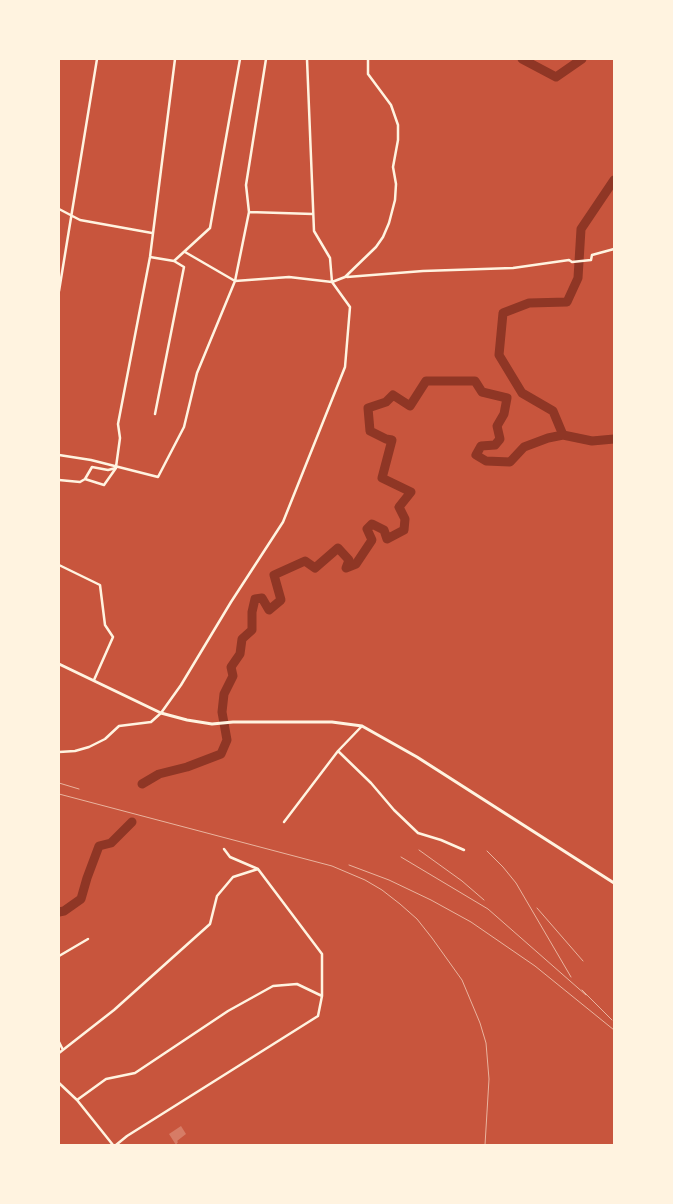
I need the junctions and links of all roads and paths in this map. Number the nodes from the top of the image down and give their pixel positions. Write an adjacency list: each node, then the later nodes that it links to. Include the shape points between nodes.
1 (97, 59): 10 (street)
2 (175, 59): 11 (street)
3 (240, 59): 13 (street, via 210,228)
4 (266, 59): 8 (street, via 246,185)
5 (307, 59): 9 (street)
6 (368, 59): 16 (street, via 368,74 391,105 398,125 393,167 395,200 383,237)
7 (59, 209): 10 (street)
8 (249, 212): 9 (street); 17 (street)
9 (313, 214): 18 (street, via 314,231 330,258)
10 (71, 215): 11 (street, via 80,220); 19 (street)
11 (152, 233): 14 (street)
12 (614, 249): 16 (street, via 600,251 592,255 591,260 576,262)
13 (185, 252): 15 (street); 17 (street)
14 (150, 257): 15 (street); 22 (street, via 118,424 120,438)
15 (174, 261): 20 (street, via 184,267)
16 (345, 277): 18 (street)
17 (235, 281): 18 (street, via 289,278); 22 (street, via 197,373 184,427 158,477)
18 (332, 282): 28 (street, via 350,307 345,367 283,522)
19 (59, 291)
20 (155, 414)
21 (59, 455): 22 (street)
22 (116, 468): 23 (street, via 92,468); 23 (street, via 104,485)
23 (85, 479): 24 (street, via 80,482)
24 (59, 480)
25 (59, 565): 27 (street, via 100,585 105,624 113,637)
26 (59, 664): 27 (street)
27 (94, 680): 28 (street)
28 (161, 713): 29 (street, via 212,724 332,722); 31 (street, via 151,722 119,726 105,739 89,747)
29 (362, 726): 30 (street); 36 (street, via 417,757)
30 (338, 751): 32 (street); 34 (street, via 418,834)
31 (59, 752)
32 (284, 822)
33 (224, 848): 35 (street, via 230,857)
34 (464, 850)
35 (258, 869): 39 (street, via 322,954); 41 (street, via 233,877 217,896 210,924 114,1010)
36 (614, 883)
37 (88, 939): 38 (street)
38 (59, 956)
39 (322, 996): 44 (street, via 297,984 273,986 228,1011 135,1074 106,1079); 45 (street, via 318,1016)
40 (59, 1042): 41 (street)
41 (62, 1050): 42 (street)
42 (59, 1053)
43 (59, 1083): 44 (street)
44 (77, 1100): 45 (street)
45 (115, 1145)

